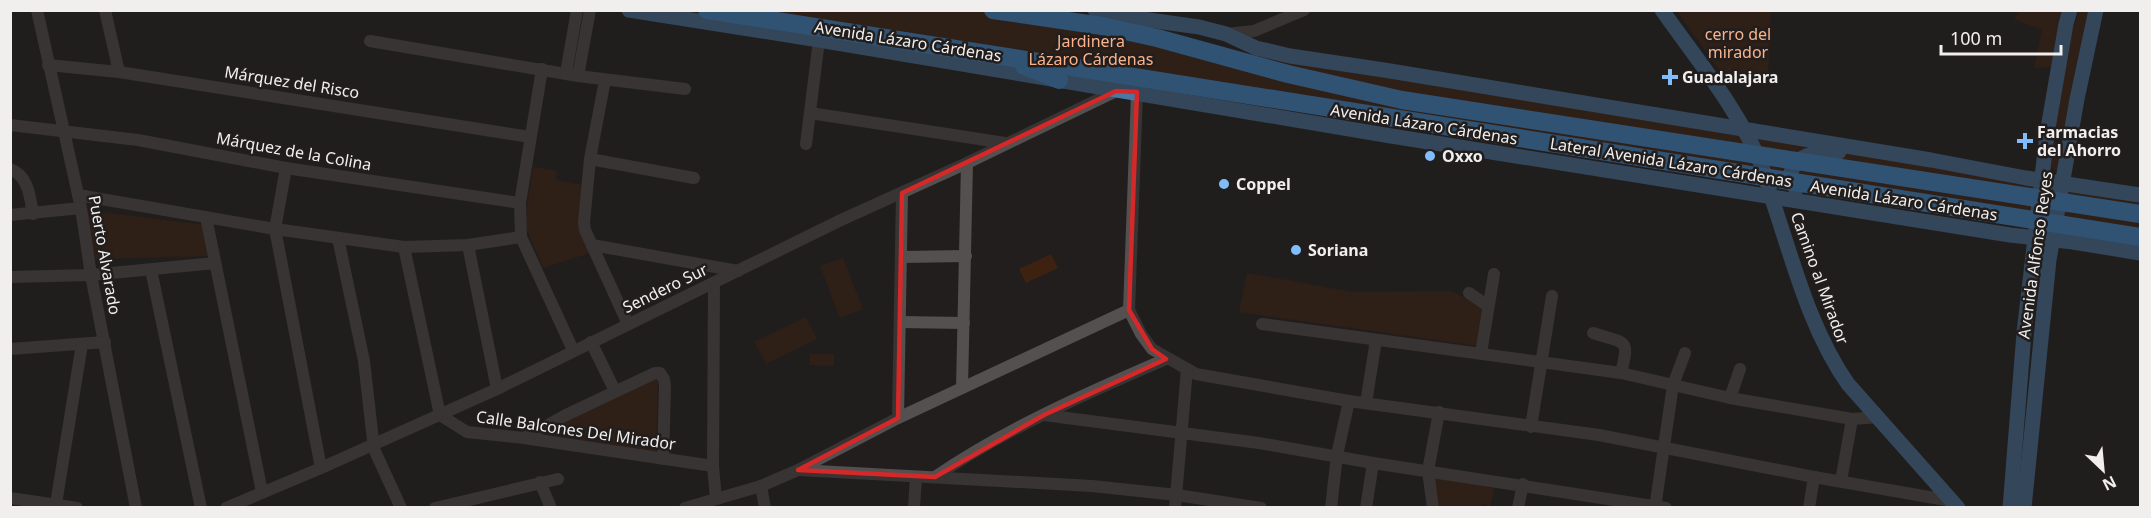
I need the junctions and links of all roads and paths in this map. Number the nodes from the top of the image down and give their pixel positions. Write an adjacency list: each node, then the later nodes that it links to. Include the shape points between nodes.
1 (37, 10): 21 (street, Puerto Alvarado)
2 (105, 10): 23 (street)
3 (577, 10): 24 (street)
4 (590, 10): 25 (street)
5 (629, 10): 16 (main road)
6 (698, 10): 16 (highway)
7 (707, 10): 17 (highway, Avenida Lázaro Cárdenas)
8 (993, 10): 15 (highway, Avenida Lázaro Cárdenas)
9 (1095, 10): 14 (main road)
10 (1304, 10): 18 (street, via 1254,32)
11 (1662, 10): 34 (main road, Camino al Mirador)
12 (2070, 10): 36 (main road, Avenida Alfonso Reyes)
13 (2096, 10): 38 (main road, Avenida Alfonso Reyes)
14 (1121, 16): 15 (highway); 18 (main road)
15 (1064, 21): 59 (highway, Avenida Lázaro Cárdenas, via 1157,38 1402,100)
16 (742, 29): 17 (highway)
17 (816, 33): 20 (highway, Avenida Lázaro Cárdenas); 27 (main road, Lateral Avenida Lázaro Cárdenas); 31 (street)
18 (1226, 34): 32 (main road, via 1256,48 1290,56)
19 (370, 41): 22 (street)
20 (997, 55): 27 (highway); 67 (highway, Avenida Lázaro Cárdenas)
21 (48, 65): 23 (street, Márquez del Risco); 35 (street, Puerto Alvarado)
22 (542, 69): 24 (street); 37 (street)
23 (119, 72): 37 (street, Márquez del Risco)
24 (566, 73): 25 (street)
25 (578, 76): 26 (street)
26 (605, 80): 28 (street); 42 (street)
27 (1059, 80): 29 (main road, Lateral Avenida Lázaro Cárdenas)
28 (685, 89)
29 (1116, 91): 30 (main road, Lateral Avenida Lázaro Cárdenas); 39 (street, Sendero Sur)
30 (1137, 92): 48 (main road, Lateral Avenida Lázaro Cárdenas); 90 (street)
31 (810, 113): 39 (street); 40 (street)
32 (1673, 118): 34 (main road); 48 (main road, via 1701,129 1716,142 1722,160 1707,175)
33 (10, 125): 35 (street, Márquez de la Colina)
34 (1746, 130): 41 (main road); 54 (main road, Camino al Mirador)
35 (63, 132): 44 (street, Márquez de la Colina, via 138,140); 55 (street, Puerto Alvarado)
36 (2047, 134): 38 (main road, via 2058,140); 49 (main road, Avenida Alfonso Reyes)
37 (530, 137): 56 (street)
38 (2071, 139): 50 (main road, Avenida Alfonso Reyes)
39 (1005, 143): 43 (street, Sendero Sur)
40 (806, 144)
41 (1869, 150): 46 (main road); 57 (main road, via 1814,153 1796,162 1791,171 1795,188)
42 (590, 159): 47 (street); 72 (street, via 584,215)
43 (966, 163): 52 (street, Sendero Sur); 76 (street)
44 (286, 168): 56 (street, Márquez de la Colina); 62 (street)
45 (10, 170): 58 (street, via 20,174 26,185)
46 (1978, 170): 49 (main road); 63 (main road, via 1998,190 2000,204 1995,216)
47 (694, 178)
48 (1671, 179): 54 (main road, Lateral Avenida Lázaro Cárdenas)
49 (2042, 180): 50 (main road); 66 (main road, Avenida Alfonso Reyes)
50 (2064, 184): 51 (main road); 69 (main road, Avenida Alfonso Reyes)
51 (2109, 190): 53 (main road); 74 (main road, via 2092,193 2078,212 2081,231)
52 (902, 193): 77 (street); 82 (street, Sendero Sur)
53 (2140, 195)
54 (1771, 196): 57 (main road, Lateral Avenida Lázaro Cárdenas); 119 (main road, Camino al Mirador, via 1825,346 1848,384)
55 (80, 202): 58 (street); 61 (street); 84 (street, Puerto Alvarado)
56 (520, 203): 65 (street)
57 (1825, 204): 63 (main road, Lateral Avenida Lázaro Cárdenas)
58 (33, 214): 60 (street)
59 (2140, 214)
60 (10, 215)
61 (206, 217): 62 (street); 80 (street)
62 (275, 229): 68 (street); 131 (street)
63 (1977, 229): 64 (main road, Lateral Avenida Lázaro Cárdenas)
64 (2010, 234): 66 (main road, Lateral Avenida Lázaro Cárdenas); 79 (main road, via 2026,247)
65 (521, 237): 71 (street); 100 (street)
66 (2036, 237): 69 (main road, Lateral Avenida Lázaro Cárdenas); 79 (main road, Avenida Alfonso Reyes)
67 (2140, 237)
68 (338, 238): 73 (street); 125 (street, via 364,360)
69 (2053, 240): 70 (main road, Lateral Avenida Lázaro Cárdenas); 78 (main road, Avenida Alfonso Reyes)
70 (2073, 242): 74 (main road, Lateral Avenida Lázaro Cárdenas); 78 (main road)
71 (468, 245): 73 (street); 111 (street)
72 (592, 245): 82 (street); 93 (street)
73 (404, 247): 117 (street)
74 (2102, 247): 75 (main road, Lateral Avenida Lázaro Cárdenas)
75 (2140, 253)
76 (966, 256): 77 (street); 92 (street)
77 (901, 257): 91 (street)
78 (2049, 260): 166 (main road, Avenida Alfonso Reyes)
79 (2033, 262): 165 (main road, Avenida Alfonso Reyes)
80 (215, 263): 81 (street); 142 (street)
81 (151, 270): 84 (street); 150 (street)
82 (738, 271): 86 (street, Sendero Sur)
83 (1494, 274): 89 (street)
84 (91, 275): 85 (street); 97 (street, Puerto Alvarado)
85 (10, 277)
86 (714, 283): 93 (street, Sendero Sur); 130 (street)
87 (1468, 293): 89 (street)
88 (1552, 296): 105 (street)
89 (1488, 306): 102 (street)
90 (1129, 310): 104 (street, via 1152,350); 110 (street)
91 (900, 322): 92 (street); 120 (street)
92 (964, 323): 110 (street)
93 (628, 324): 98 (street, Sendero Sur)
94 (1262, 324): 96 (street)
95 (1593, 333): 108 (street, via 1626,345)
96 (1376, 340): 102 (street); 115 (street)
97 (105, 342): 99 (street); 149 (street, Puerto Alvarado)
98 (591, 342): 100 (street, Sendero Sur); 112 (street)
99 (82, 344): 101 (street); 146 (street)
100 (573, 350): 111 (street, Sendero Sur)
101 (11, 353)
102 (1481, 353): 105 (street)
103 (1685, 353): 109 (street)
104 (1166, 359): 106 (street); 118 (street)
105 (1543, 361): 108 (street); 122 (street)
106 (1187, 369): 114 (street); 123 (street)
107 (1740, 369): 113 (street)
108 (1621, 373): 109 (street)
109 (1673, 385): 113 (street); 126 (street)
110 (962, 388): 120 (street)
111 (497, 389): 117 (street, Sendero Sur)
112 (615, 391): 124 (street); 128 (street, via 655,373 663,375)
113 (1730, 398): 121 (street)
114 (1349, 401): 115 (street); 127 (street)
115 (1366, 403): 116 (street)
116 (1439, 412): 122 (street); 133 (street)
117 (440, 415): 124 (street, Calle Balcones Del Mirador, via 467,432); 125 (street, Sendero Sur)
118 (1044, 415): 123 (street); 135 (street, via 978,449)
119 (1879, 417): 121 (street); 147 (main road, Camino al Mirador)
120 (898, 418): 132 (street)
121 (1852, 419): 138 (street)
122 (1531, 427): 126 (street)
123 (1181, 432): 127 (street); 145 (street)
124 (524, 438): 128 (street, Calle Balcones Del Mirador)
125 (373, 443): 131 (street, Sendero Sur); 152 (street)
126 (1664, 447): 136 (street); 163 (street)
127 (1337, 455): 129 (street); 159 (street)
128 (663, 459): 130 (street, Calle Balcones Del Mirador)
129 (1373, 463): 133 (street); 160 (street)
130 (713, 466): 143 (street)
131 (321, 468): 142 (street, Sendero Sur)
132 (798, 470): 134 (street); 141 (street)
133 (1428, 471): 140 (street); 161 (street)
134 (916, 477): 135 (street); 157 (street)
135 (935, 477): 145 (street, via 1092,486)
136 (1814, 477): 138 (street); 164 (street)
137 (558, 478): 139 (street)
138 (1841, 481): 147 (street)
139 (540, 482): 153 (street); 154 (street)
140 (1523, 484): 162 (street); 163 (street)
141 (761, 486): 143 (street); 156 (street)
142 (262, 492): 151 (street, Sendero Sur)
143 (716, 500): 155 (street)
144 (14, 501): 146 (street)
145 (1176, 501): 158 (street)
146 (56, 504): 148 (street)
147 (1955, 504)
148 (77, 507)
149 (136, 507)
150 (201, 507)
151 (226, 507)
152 (401, 507)
153 (435, 507)
154 (551, 507)
155 (685, 507)
156 (765, 507)
157 (914, 507)
158 (1261, 507)
159 (1331, 507)
160 (1366, 507)
161 (1433, 507)
162 (1518, 507)
163 (1659, 507)
164 (1809, 507)
165 (2010, 507)
166 (2024, 507)

